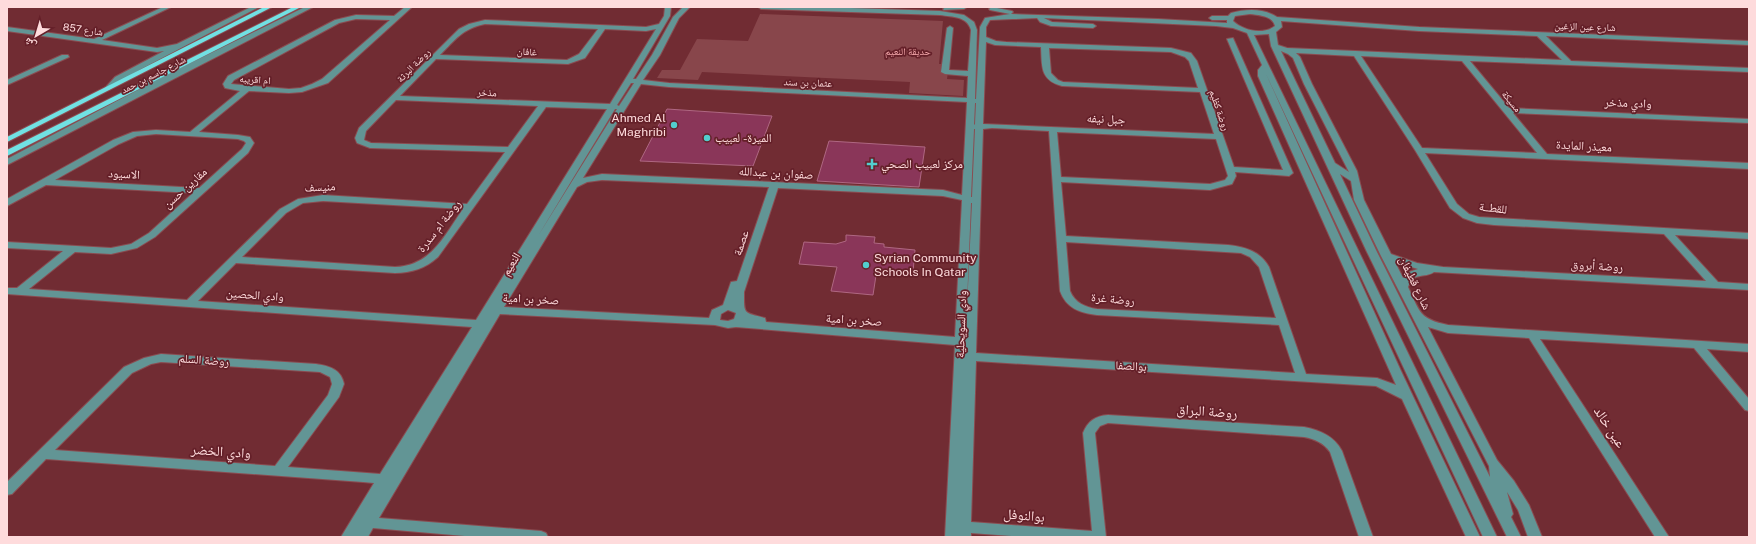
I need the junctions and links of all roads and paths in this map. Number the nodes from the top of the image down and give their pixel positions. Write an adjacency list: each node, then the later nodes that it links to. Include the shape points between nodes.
1 (168, 7): 34 (street)
2 (256, 7): 38 (street, شارع جاسم بن حمد)
3 (269, 7): 54 (main road, شارع جاسم بن حمد)
4 (298, 7): 71 (main road, شارع جاسم بن حمد)
5 (310, 7): 73 (street, شارع جاسم بن حمد, via 172,75)
6 (409, 7): 18 (street, ام اقريبه)
7 (668, 7): 29 (street, النعيم, via 667,16)
8 (673, 7): 9 (street)
9 (687, 7): 53 (street, النعيم, via 676,18 656,55)
10 (761, 7): 15 (street)
11 (886, 7): 15 (street)
12 (1256, 7): 16 (street)
13 (989, 8): 19 (street, via 1040,13); 20 (street, وادي السويحلية, via 995,13)
14 (1238, 10): 16 (street); 19 (street)
15 (964, 12): 20 (street, via 978,20); 51 (street, وادي السويحلية, via 974,30)
16 (1262, 14): 21 (street, شارع عين الزغين)
17 (1040, 17): 20 (street, via 1010,16); 22 (street); 23 (street, via 1042,21 1051,24)
18 (396, 18): 55 (street, ام اقريبه, via 325,81 315,86 295,91); 55 (street, ام اقريبه, via 356,17 336,21 231,78 227,84)
19 (1230, 18): 22 (street, via 1230,22)
20 (989, 19): 32 (street, وادي السويحلية, via 983,27)
21 (1274, 19): 27 (street, شارع قطيفان, via 1279,23); 28 (street, شارع عين الزغين)
22 (1235, 26): 30 (street, شارع عين الزغين)
23 (1151, 27)
24 (602, 28): 29 (street, روضة البرثة); 45 (street, روضة البرثة, via 485,22 464,28); 45 (street, غافان, via 582,56 568,62)
25 (950, 28): 51 (street, via 945,72)
26 (7, 29): 34 (street, شارع 857)
27 (1276, 29): 28 (street, شارع عين الزغين, via 1300,25); 30 (street, شارع عين الزغين, via 1261,33); 39 (street, شارع قطيفان, via 1272,39)
28 (1419, 29): 31 (street, شارع عين الزغين)
29 (654, 30): 53 (street, النعيم)
30 (1248, 31): 49 (street)
31 (1539, 34): 35 (street, شارع عين الزغين); 48 (street)
32 (982, 38): 36 (street, روضة كظيم); 40 (street, وادي السويحلية)
33 (1231, 39): 76 (street, via 1289,173)
34 (94, 41): 42 (street, شارع 857)
35 (1749, 43)
36 (1006, 44): 37 (street, روضة كظيم); 40 (street, روضة كظيم, via 990,45)
37 (1045, 45): 56 (street, روضة كظيم, via 1171,50 1183,53 1193,61); 56 (street, via 1046,74 1059,83)
38 (180, 46): 42 (street, شارع 857)
39 (1280, 48): 41 (street); 47 (street); 57 (street, شارع قطيفان)
40 (982, 49): 59 (street, وادي السويحلية)
41 (1307, 52): 43 (street); 47 (street)
42 (157, 53): 54 (street, شارع جاسم بن حمد)
43 (1356, 54): 46 (street); 70 (street, للقطــة)
44 (65, 57): 52 (street)
45 (436, 57): 58 (street, روضة البرثة)
46 (1464, 58): 48 (street); 62 (street, مسيكة)
47 (1297, 59): 57 (street, via 1294,70 1302,88); 78 (street, شارع قطيفان)
48 (1568, 62): 50 (street)
49 (1266, 65): 115 (street, via 1262,70 1262,76); 135 (street)
50 (1749, 70)
51 (972, 74): 59 (street, وادي السويحلية)
52 (9, 81)
53 (632, 84): 59 (street, عثمان بن سند); 61 (street, النعيم)
54 (109, 88): 68 (main road, شارع جاسم بن حمد)
55 (247, 89): 66 (street)
56 (1203, 90): 67 (street, روضة كظيم)
57 (1298, 93): 74 (street, شارع قطيفان)
58 (394, 98): 60 (street, مذخر); 69 (street, روضة البرثة, via 359,134 360,141 370,145)
59 (975, 99): 64 (street, وادي السويحلية)
60 (543, 105): 61 (street, مذخر); 69 (street, روضة ام سدرة)
61 (616, 109): 80 (street, النعيم); 101 (street, النعيم)
62 (1507, 110): 63 (street, وادي مذخر); 72 (street, مسيكة)
63 (1749, 121)
64 (974, 125): 65 (street, جبل نيفه); 83 (street, وادي السويحلية)
65 (1053, 129): 67 (street, جبل نيفه); 77 (street, روضة غرة)
66 (192, 134): 79 (street, مقارين حسن, via 150,132 129,136); 82 (street, مقارين حسن, via 238,137 247,139 250,143 248,148)
67 (1219, 137): 76 (street, روضة كظيم)
68 (7, 140)
69 (511, 150): 85 (street, روضة ام سدرة)
70 (1419, 150): 72 (street, معيذر المايدة); 86 (street, للقطــة, via 1452,206 1477,220)
71 (7, 153)
72 (1544, 156): 75 (street, معيذر المايدة)
73 (7, 162)
74 (1332, 165): 78 (street); 91 (street, شارع قطيفان)
75 (1749, 166)
76 (1230, 169): 77 (street, via 1232,176 1229,182 1216,186)
77 (1058, 179): 88 (street, روضة غرة)
78 (1356, 181): 92 (street, شارع قطيفان, via 1360,200)
79 (46, 182): 82 (street, الاسيود); 84 (street, مقارين حسن)
80 (575, 185): 81 (street, صفوان بن عبدالله, via 602,177); 101 (street, النعيم)
81 (770, 185): 83 (street, صفوان بن عبدالله, via 943,193); 102 (street, عصمة); 103 (street, عصمة, via 739,292)
82 (201, 191): 90 (street, مقارين حسن, via 152,235 134,246 112,251)
83 (971, 200): 110 (street, وادي السويحلية)
84 (7, 203)
85 (469, 207): 93 (street, منيسف, via 309,199 288,207); 93 (street, روضة ام سدرة, via 431,259 410,269)
86 (1667, 232): 87 (street, للقطــة); 95 (street)
87 (1749, 236)
88 (1061, 239): 106 (street, via 1244,250 1262,262); 106 (street, روضة غرة, via 1067,297 1071,303 1083,309 1097,312)
89 (7, 245): 90 (street, مقارين حسن)
90 (72, 249): 99 (street)
91 (1371, 250): 92 (street, روضة أبروق); 126 (street, شارع قطيفان)
92 (1388, 256): 94 (street, روضة أبروق, via 1416,266); 96 (street, شارع قطيفان)
93 (233, 260): 100 (street, منيسف)
94 (1443, 270): 95 (street, روضة أبروق); 96 (street, روضة أبروق, via 1416,273 1404,281)
95 (1715, 285): 97 (street, روضة أبروق)
96 (1403, 287): 104 (street, شارع قطيفان)
97 (1749, 287)
98 (7, 291): 99 (street, وادي الحصين)
99 (19, 292): 100 (street, وادي الحصين)
100 (189, 304): 107 (street, وادي الحصين)
101 (494, 307): 105 (street, صخر بن امية); 107 (street, النعيم)
102 (727, 307): 103 (street); 105 (street, via 719,309)
103 (739, 316): 105 (street, صخر بن امية, via 727,325); 110 (street, صخر بن امية)
104 (1418, 318): 108 (street); 111 (street, شارع قطيفان)
105 (715, 319)
106 (1282, 322): 116 (street)
107 (484, 324): 123 (street, النعيم)
108 (1448, 329): 109 (street); 111 (street, via 1437,331)
109 (1532, 334): 112 (street); 138 (street, عين خالد)
110 (965, 338): 114 (street, وادي السويحلية)
111 (1429, 339): 121 (street, شارع قطيفان)
112 (1698, 345): 113 (street); 119 (street)
113 (1749, 348)
114 (965, 356): 116 (street, بوالصفا); 127 (street, وادي السويحلية)
115 (1395, 371): 117 (street, via 1387,379); 118 (street)
116 (1302, 377): 117 (street, بوالصفا)
117 (1377, 382): 118 (street, بوالصفا)
118 (1407, 396): 134 (street)
119 (1749, 407)
120 (44, 454): 122 (street, وادي الخضر); 122 (street, روضة السلم, via 123,375 134,366 148,361 166,358 330,371 338,379 337,390); 124 (street, روضة السلم)
121 (1493, 463): 126 (street); 137 (street, شارع قطيفان, via 1518,497)
122 (278, 471): 123 (street, وادي الخضر)
123 (389, 480): 125 (street, النعيم)
124 (7, 490)
125 (364, 522): 128 (street, النعيم); 129 (street, النعيم); 130 (street)
126 (1508, 524): 136 (street, شارع قطيفان)
127 (958, 531): 131 (street, بوالنوفل)
128 (348, 537)
129 (361, 537)
130 (541, 537)
131 (1093, 537)
132 (1099, 537): 133 (street, روضة البراق, via 1089,433 1097,422 1108,419 1304,432 1321,437 1336,451)
133 (1366, 537)
134 (1473, 537)
135 (1490, 537)
136 (1514, 537)
137 (1536, 537)
138 (1662, 537)

